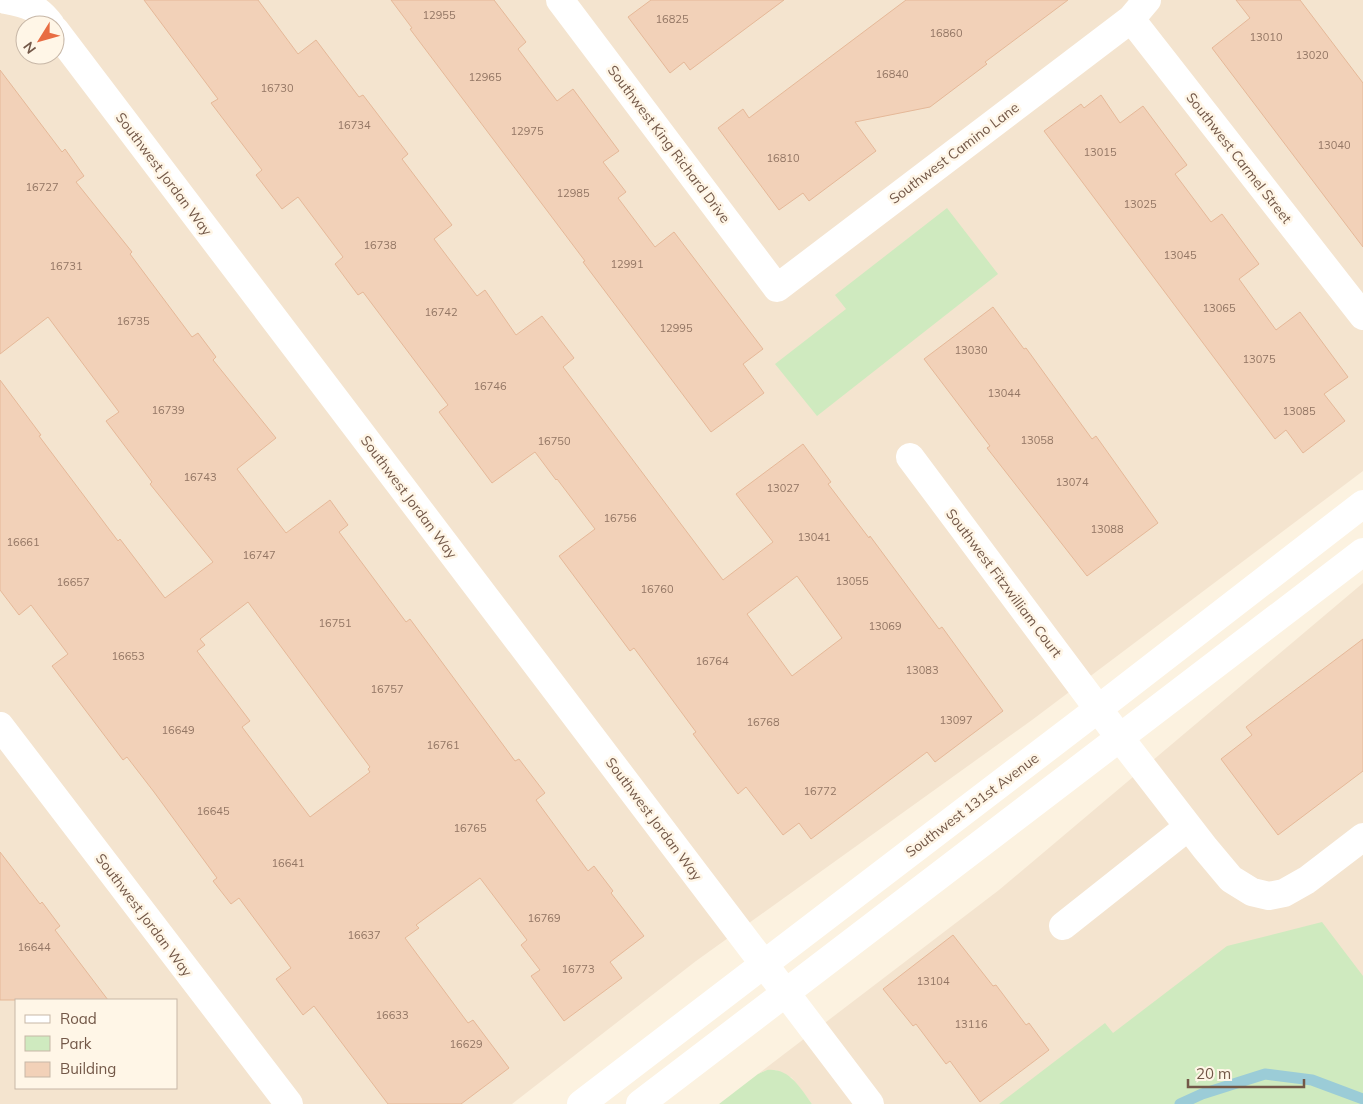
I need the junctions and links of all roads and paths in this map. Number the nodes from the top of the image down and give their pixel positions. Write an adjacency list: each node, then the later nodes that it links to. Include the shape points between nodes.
1 (0, 0): 2 (street)
2 (6, 0): 5 (street, via 31,6)
3 (560, 0): 7 (street, Southwest King Richard Drive)
4 (1139, 10): 7 (street, Southwest Camino Lane); 8 (street, Southwest Carmel Street)
5 (44, 15)
6 (65, 43): 18 (street, Southwest Jordan Way)
7 (777, 288)
8 (1363, 316)
9 (910, 457): 12 (street, Southwest Fitzwilliam Court)
10 (1363, 504): 12 (street, Southwest 131st Avenue)
11 (1363, 552): 14 (street)
12 (1098, 709): 14 (street, Southwest Fitzwilliam Court); 18 (street, Southwest 131st Avenue)
13 (0, 726): 20 (street, Southwest Jordan Way)
14 (1120, 738): 15 (street, Southwest Fitzwilliam Court); 19 (street)
15 (1188, 827): 16 (street, Southwest Fitzwilliam Court, via 1231,878 1252,892 1269,896 1284,893 1307,880); 17 (street)
16 (1363, 837)
17 (1063, 926)
18 (764, 963): 19 (street, Southwest Jordan Way); 21 (street, Southwest 131st Avenue)
19 (786, 993): 22 (street); 23 (street, Southwest Jordan Way)
20 (289, 1104)
21 (581, 1104)
22 (640, 1104)
23 (870, 1104)

